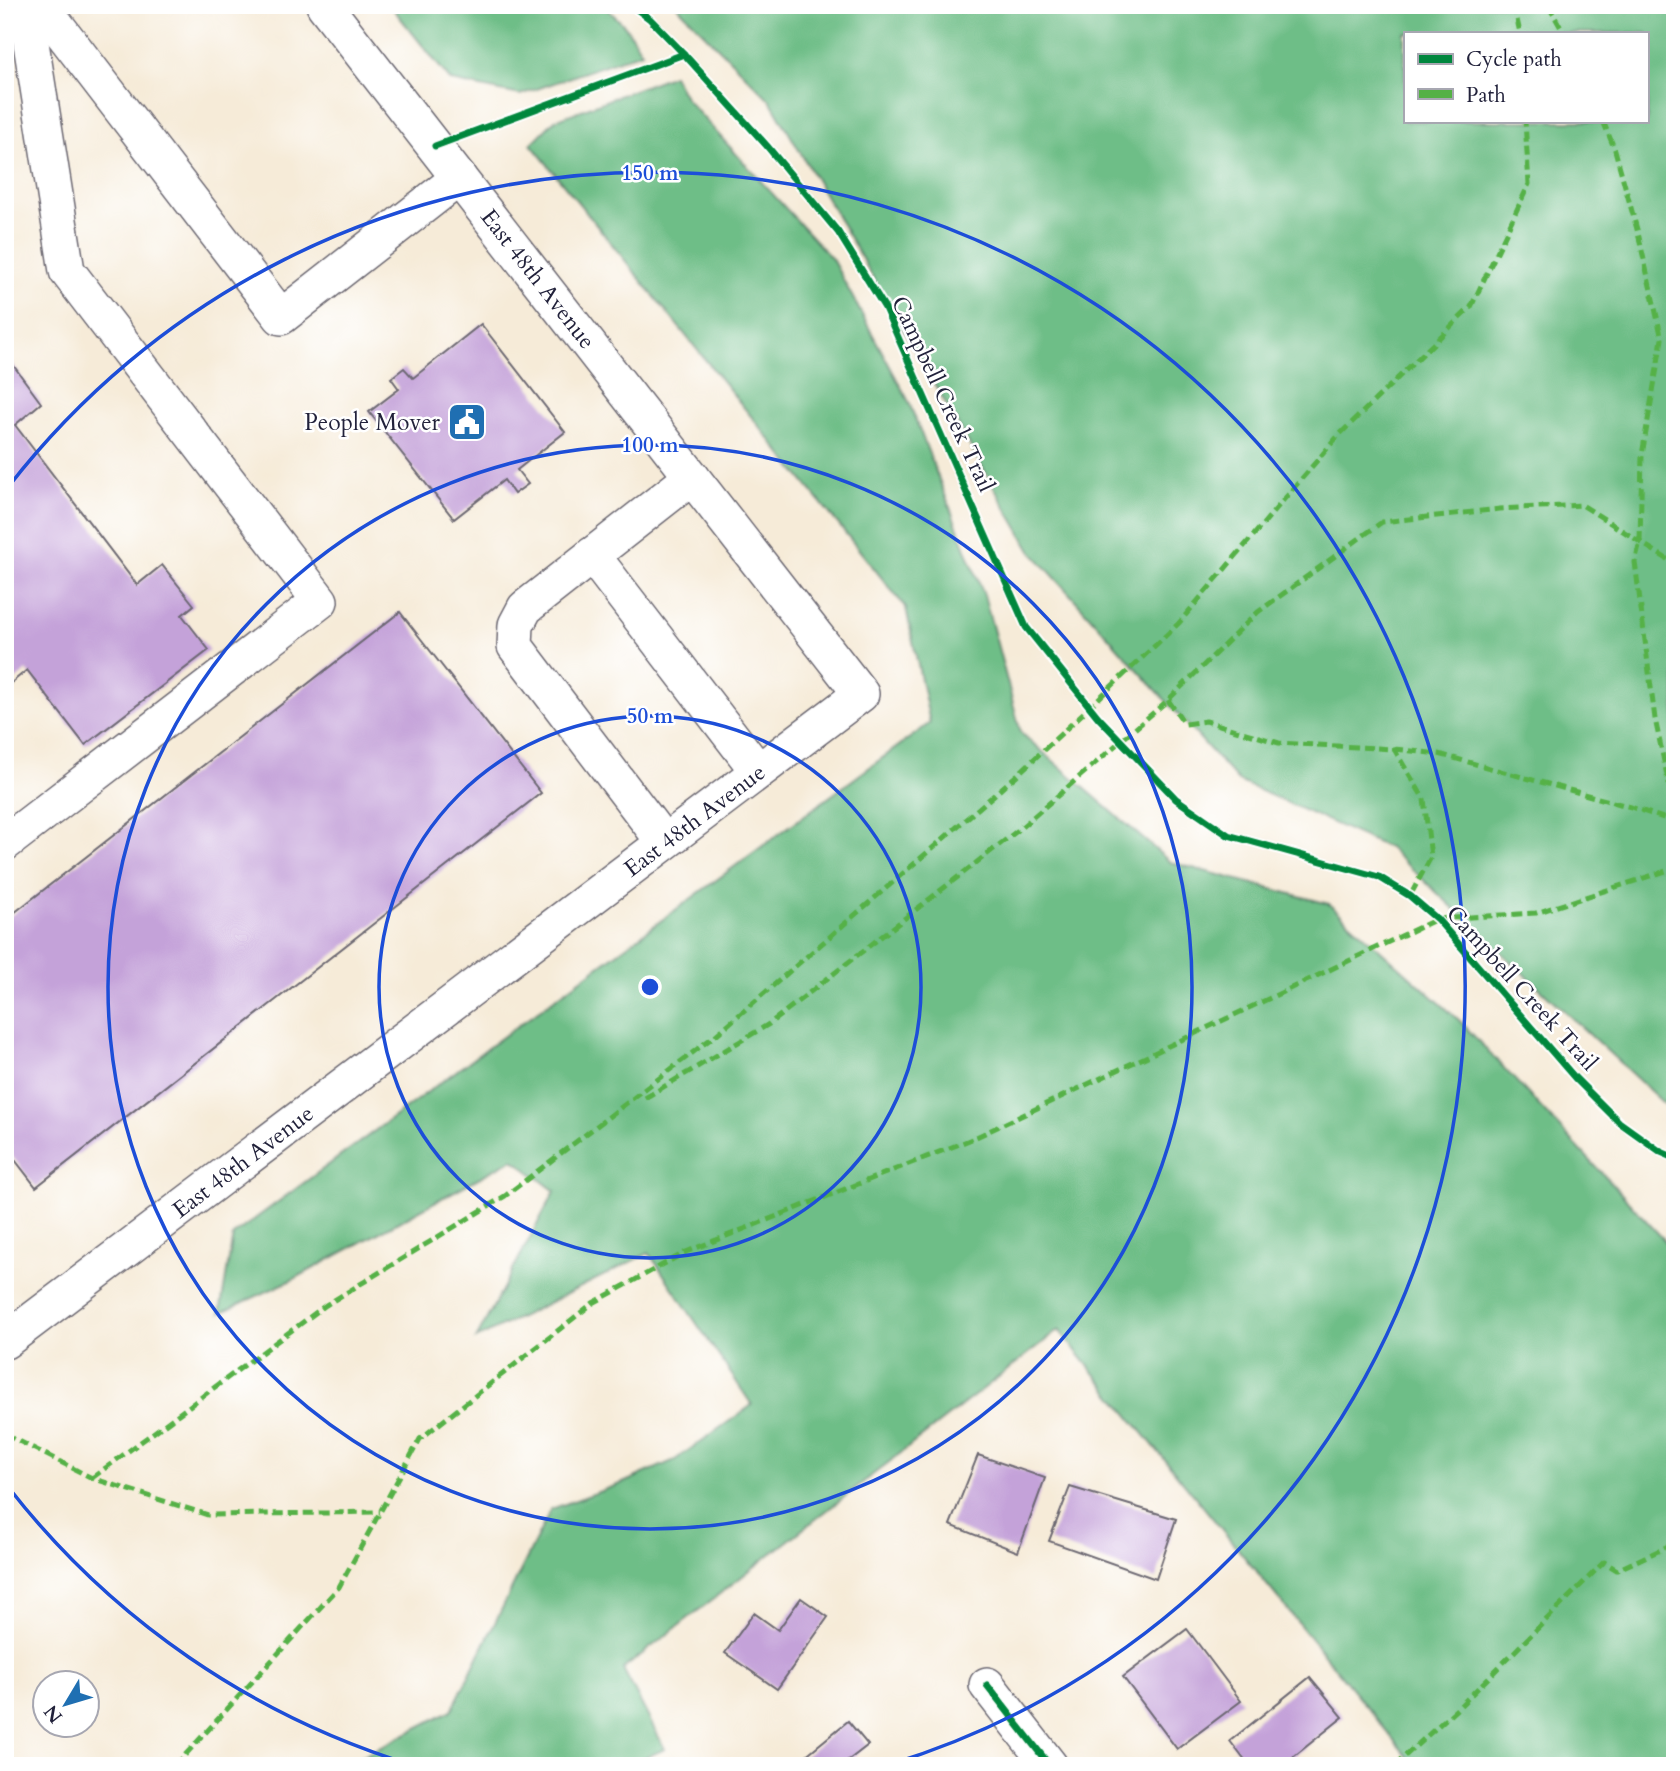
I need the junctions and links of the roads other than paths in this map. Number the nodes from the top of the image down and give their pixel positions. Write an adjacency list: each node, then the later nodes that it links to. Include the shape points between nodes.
1 (25, 5): 8 (street, via 67,271 320,601)
2 (41, 5): 4 (street, via 281,317)
3 (324, 5): 4 (street, East 48th Avenue)
4 (459, 178): 5 (street, East 48th Avenue)
5 (692, 477): 6 (street); 7 (street, East 48th Avenue, via 861,694)
6 (592, 555): 7 (street); 9 (street, via 525,608 516,625 515,646)
7 (758, 771): 9 (street, East 48th Avenue)
8 (5, 842)
9 (664, 842): 10 (street, East 48th Avenue)
10 (5, 1341)
11 (987, 1685): 12 (street)
12 (1050, 1766)

